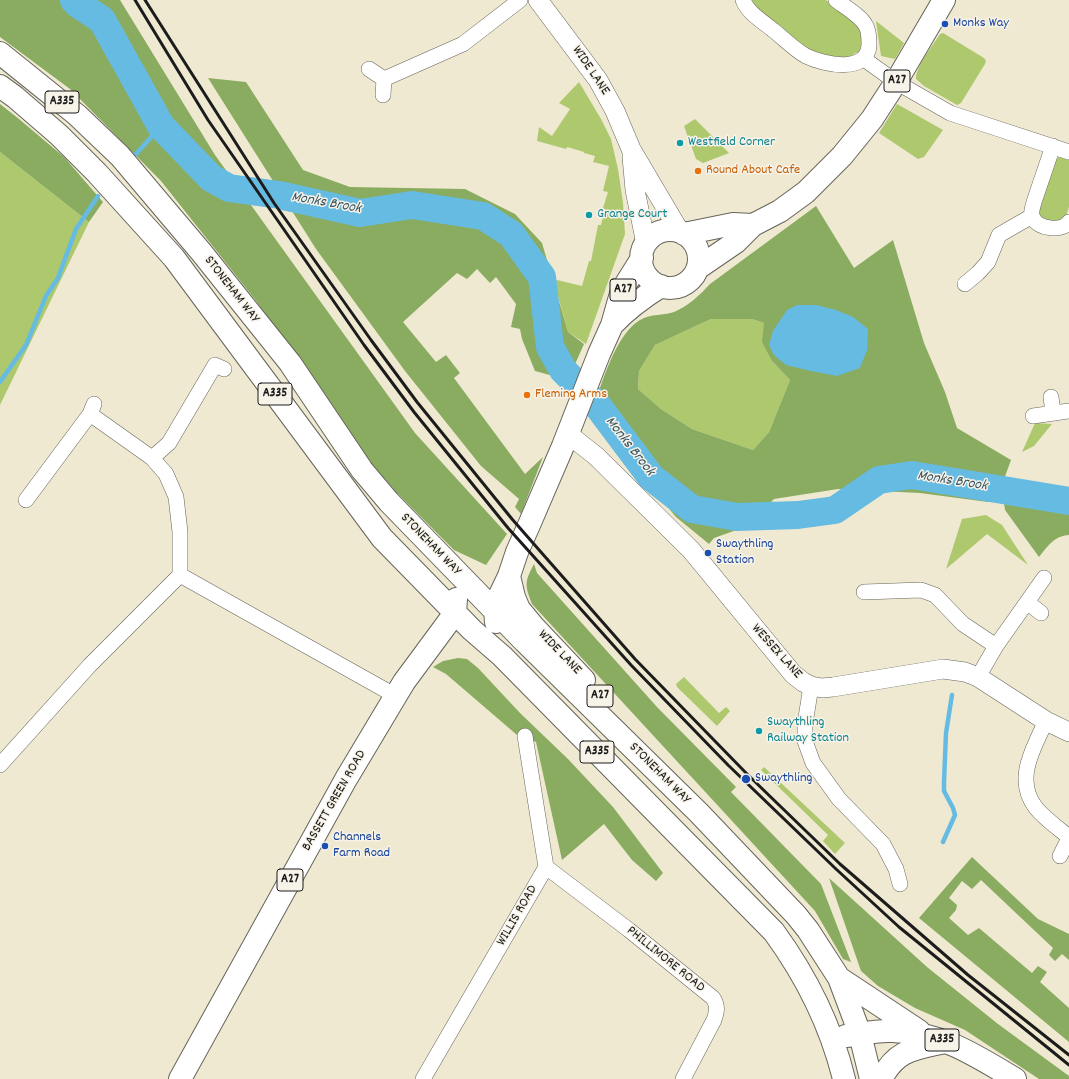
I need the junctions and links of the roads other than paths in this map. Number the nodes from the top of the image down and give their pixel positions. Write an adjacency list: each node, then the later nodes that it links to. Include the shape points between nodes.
1 (520, 0): 9 (street, via 463,44)
2 (538, 0): 14 (street, WIDE LANE, via 598,80)
3 (743, 0): 7 (street, via 751,12 806,56 842,65)
4 (836, 0): 7 (street, via 866,26 869,51)
5 (944, 0): 10 (main road, A27)
6 (0, 53): 33 (main road, STONEHAM WAY / A335, via 77,115 120,156 202,253 290,364 362,470)
7 (864, 59): 10 (street)
8 (369, 69): 9 (street)
9 (384, 79): 12 (street)
10 (896, 82): 13 (street, via 950,113); 18 (main road, A27, via 872,119 825,174 780,212)
11 (0, 86): 40 (main road, STONEHAM WAY / A335, via 59,135 174,258 382,538)
12 (383, 95)
13 (1053, 146): 15 (street); 16 (street, via 1034,202)
14 (631, 149): 19 (street, WIDE LANE); 20 (street, WIDE LANE)
15 (1069, 152)
16 (1032, 216): 17 (street, via 1039,224 1057,229 1063,228); 22 (street, via 999,235 988,262)
17 (1069, 222)
18 (753, 224): 19 (main road, A27, via 733,224); 21 (main road, A27, via 736,242)
19 (682, 233): 20 (main road, via 671,230 661,232 652,237); 21 (main road, via 692,240 697,249)
20 (644, 251): 23 (main road, via 643,267 648,278); 24 (main road, WIDE LANE / A27, via 622,290)
21 (698, 268): 23 (main road, via 690,279 679,286)
22 (965, 284)
23 (661, 286): 24 (main road, WIDE LANE / A27, via 626,310)
24 (612, 325): 30 (main road, WIDE LANE / A27)
25 (224, 368): 31 (street, via 215,365 169,443)
26 (1051, 397): 28 (street)
27 (1069, 411): 28 (street)
28 (1053, 413): 29 (street)
29 (1033, 416)
30 (568, 434): 35 (main road, WIDE LANE / A27, via 516,552); 45 (street, WESSEX LANE, via 596,456 691,550 785,665)
31 (152, 458): 32 (street, via 92,409); 34 (street, via 166,474 176,497 180,532)
32 (26, 500)
33 (451, 567): 39 (main road, STONEHAM WAY / A335); 40 (main road, via 456,590)
34 (180, 575): 46 (street); 50 (street)
35 (509, 576): 39 (main road, WIDE LANE / A27, via 502,587); 51 (main road, WIDE LANE / A27, via 519,609 674,774)
36 (1044, 578): 38 (street)
37 (864, 592): 42 (street, via 907,583 935,595 963,624)
38 (1027, 602): 41 (street); 42 (street)
39 (495, 610): 43 (main road, WIDE LANE / A27); 51 (main road, STONEHAM WAY / A335)
40 (455, 613): 43 (main road, STONEHAM WAY / A335); 46 (main road, BASSETT GREEN ROAD / A27)
41 (1042, 613)
42 (996, 646): 44 (street)
43 (502, 656): 59 (main road, STONEHAM WAY / A335, via 774,932 801,975)
44 (978, 677): 45 (street, WESSEX LANE, via 943,669 833,687); 47 (street, WESSEX LANE)
45 (811, 686): 55 (street, via 804,741 813,762 839,799 883,844 896,869)
46 (396, 696): 61 (main road, BASSETT GREEN ROAD / A27, via 343,784)
47 (1046, 721): 48 (street, WESSEX LANE); 52 (street, via 1030,756 1025,783 1029,798 1037,810)
48 (1069, 732)
49 (525, 736): 54 (street)
50 (3, 755)
51 (699, 813): 56 (main road, STONEHAM WAY / A335, via 796,915)
52 (1069, 838): 53 (street)
53 (1060, 856)
54 (546, 867): 62 (street, WILLIS ROAD); 63 (street, PHILLIMORE ROAD, via 629,930 713,998 717,1004 714,1020)
55 (900, 884)
56 (839, 978): 57 (main road, STONEHAM WAY / A335); 58 (main road)
57 (860, 1034): 58 (main road, A335, via 890,1030); 59 (main road, A335); 65 (main road, A335)
58 (924, 1034): 60 (main road, A335)
59 (832, 1039): 64 (main road, A335)
60 (948, 1042): 66 (main road, via 902,1053); 67 (main road, A335)
61 (180, 1079)
62 (423, 1079)
63 (683, 1079)
64 (844, 1079)
65 (871, 1079)
66 (880, 1079)
67 (1016, 1079)

